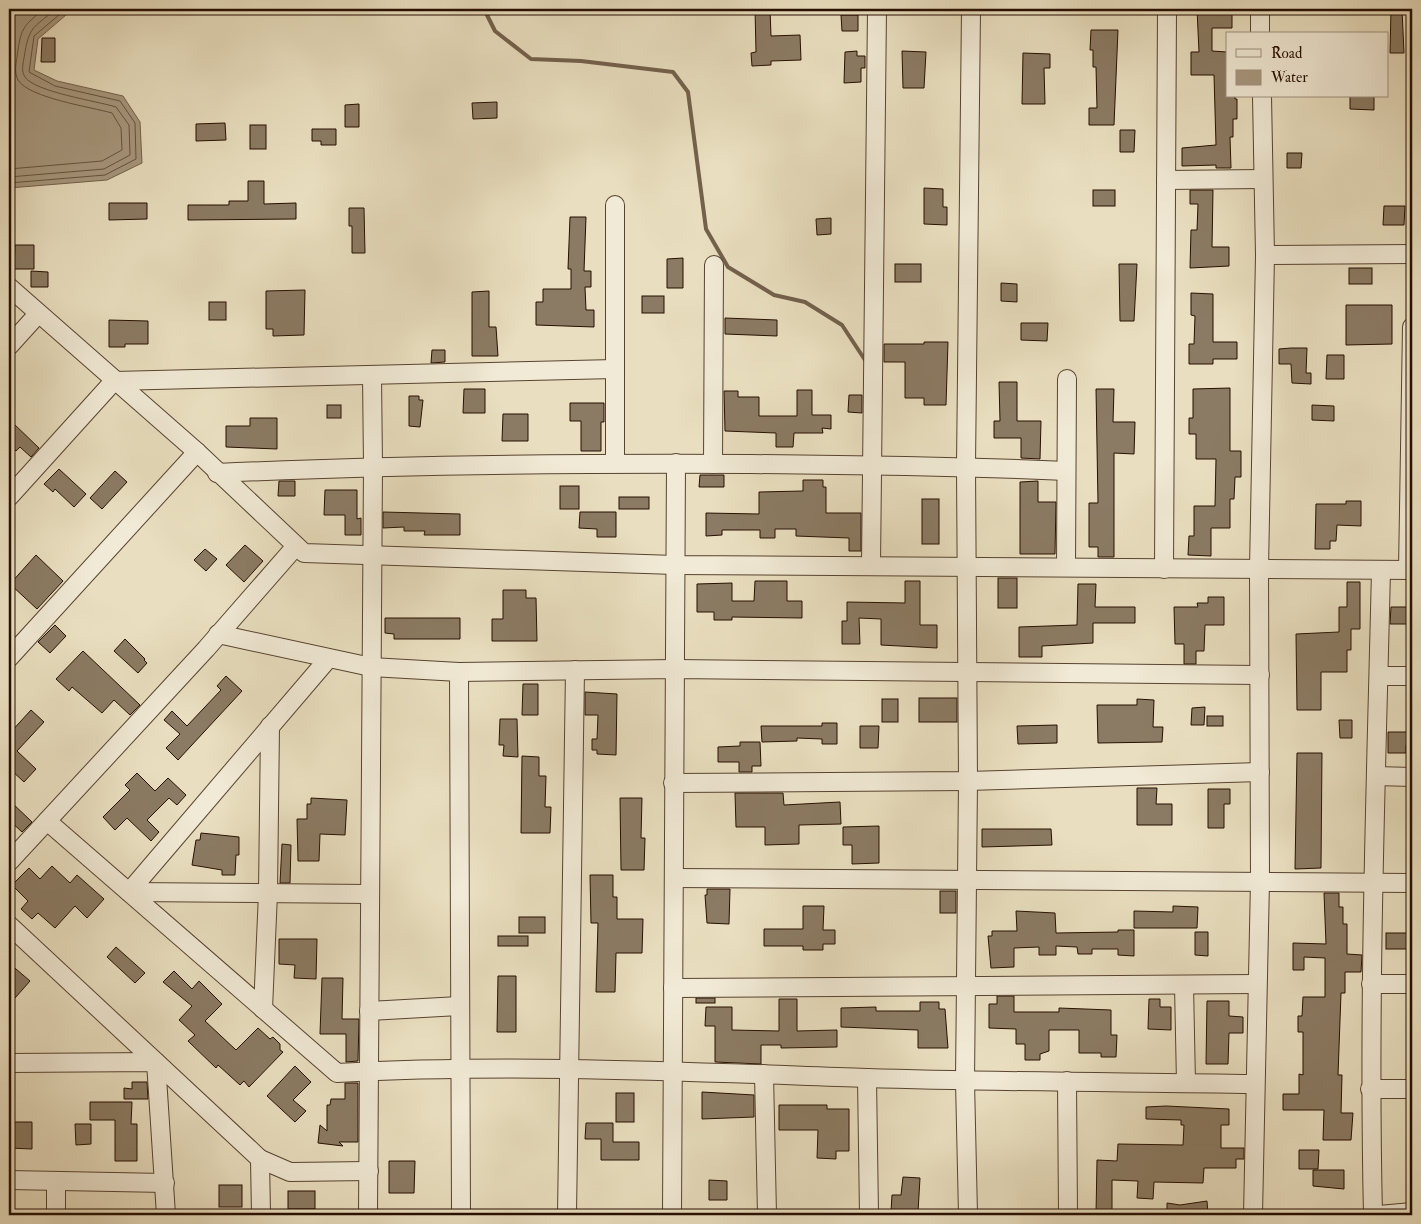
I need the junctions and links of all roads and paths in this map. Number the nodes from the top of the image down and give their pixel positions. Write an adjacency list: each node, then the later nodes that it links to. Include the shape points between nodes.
1 (877, 9): 25 (street)
2 (971, 9): 27 (street)
3 (1167, 9): 8 (street)
4 (1260, 9): 5 (street)
5 (1260, 32)
6 (1262, 98): 7 (street)
7 (1263, 179): 8 (street); 11 (street)
8 (1166, 180): 37 (street)
9 (615, 205): 17 (street)
10 (1412, 254): 11 (street)
11 (1265, 255): 38 (street)
12 (714, 265): 24 (street)
13 (9, 287): 14 (street)
14 (38, 314): 16 (street); 20 (street)
15 (1412, 327): 40 (street)
16 (9, 346)
17 (615, 369): 18 (street); 22 (street)
18 (372, 375): 20 (street); 26 (street)
19 (1067, 379): 28 (street)
20 (114, 381): 21 (street); 30 (street)
21 (197, 452): 29 (street); 42 (street)
22 (615, 463): 23 (street); 26 (street)
23 (676, 463): 24 (street); 33 (street)
24 (713, 464): 25 (street)
25 (872, 465): 27 (street); 34 (street)
26 (373, 466): 29 (street); 32 (street)
27 (966, 466): 28 (street); 35 (street)
28 (1066, 471): 36 (street)
29 (217, 473): 31 (street)
30 (9, 497)
31 (296, 546): 32 (street, via 304,553); 41 (street)
32 (372, 555): 33 (street); 44 (street)
33 (675, 565): 34 (street); 45 (street)
34 (871, 565): 35 (street)
35 (966, 566): 36 (street); 48 (street)
36 (1066, 567): 37 (street)
37 (1164, 569): 38 (street)
38 (1258, 569): 39 (street); 49 (street)
39 (1381, 570): 40 (street); 50 (street)
40 (1410, 570)
41 (218, 634): 43 (street); 58 (street)
42 (9, 658)
43 (328, 659): 44 (street); 52 (street)
44 (371, 667): 47 (street); 67 (street)
45 (675, 669): 46 (street); 48 (street); 57 (street)
46 (575, 670): 47 (street); 81 (street)
47 (459, 672): 75 (street)
48 (966, 672): 49 (street); 56 (street)
49 (1260, 675): 53 (street)
50 (1379, 676): 51 (street); 54 (street)
51 (1412, 676)
52 (270, 726): 65 (street); 66 (street)
53 (1260, 772): 56 (street); 62 (street)
54 (1376, 776): 55 (street); 63 (street)
55 (1412, 778)
56 (968, 781): 57 (street); 61 (street)
57 (673, 783): 60 (street)
58 (47, 821): 59 (street); 65 (street)
59 (9, 862)
60 (674, 878): 61 (street); 74 (street)
61 (965, 880): 62 (street); 73 (street)
62 (1260, 881): 63 (street); 69 (street)
63 (1374, 882): 64 (street); 70 (street)
64 (1412, 882)
65 (129, 892): 66 (street); 76 (street)
66 (268, 893): 67 (street); 76 (street)
67 (370, 894): 77 (street)
68 (9, 925): 78 (street)
69 (1256, 984): 72 (street); 89 (street)
70 (1371, 984): 71 (street); 90 (street)
71 (1412, 984)
72 (1184, 985): 73 (street); 88 (street)
73 (965, 986): 74 (street); 86 (street)
74 (673, 988): 83 (street)
75 (458, 1006): 77 (street); 80 (street)
76 (263, 1009): 82 (street, via 337,1073)
77 (369, 1011): 82 (street)
78 (156, 1062): 79 (street); 92 (street); 96 (street)
79 (9, 1063)
80 (461, 1069): 81 (street); 82 (street); 102 (street)
81 (569, 1070): 83 (street); 103 (street)
82 (369, 1071): 93 (street)
83 (673, 1071): 84 (street); 104 (street)
84 (764, 1074): 85 (street); 105 (street)
85 (868, 1078): 86 (street); 106 (street)
86 (965, 1081): 87 (street); 107 (street)
87 (1067, 1081): 88 (street); 108 (street)
88 (1186, 1083): 89 (street)
89 (1255, 1084): 109 (street)
90 (1370, 1089): 91 (street); 110 (street)
91 (1412, 1089)
92 (260, 1159): 93 (street, via 290,1172); 100 (street)
93 (369, 1171): 101 (street)
94 (9, 1180): 95 (street)
95 (56, 1181): 96 (street); 98 (street)
96 (165, 1184): 99 (street)
97 (1412, 1212): 111 (street)
98 (56, 1215)
99 (166, 1215)
100 (261, 1215)
101 (368, 1215)
102 (461, 1215)
103 (567, 1215)
104 (672, 1215)
105 (767, 1215)
106 (869, 1215)
107 (968, 1215)
108 (1068, 1215)
109 (1253, 1215)
110 (1373, 1215)
111 (1379, 1215)

